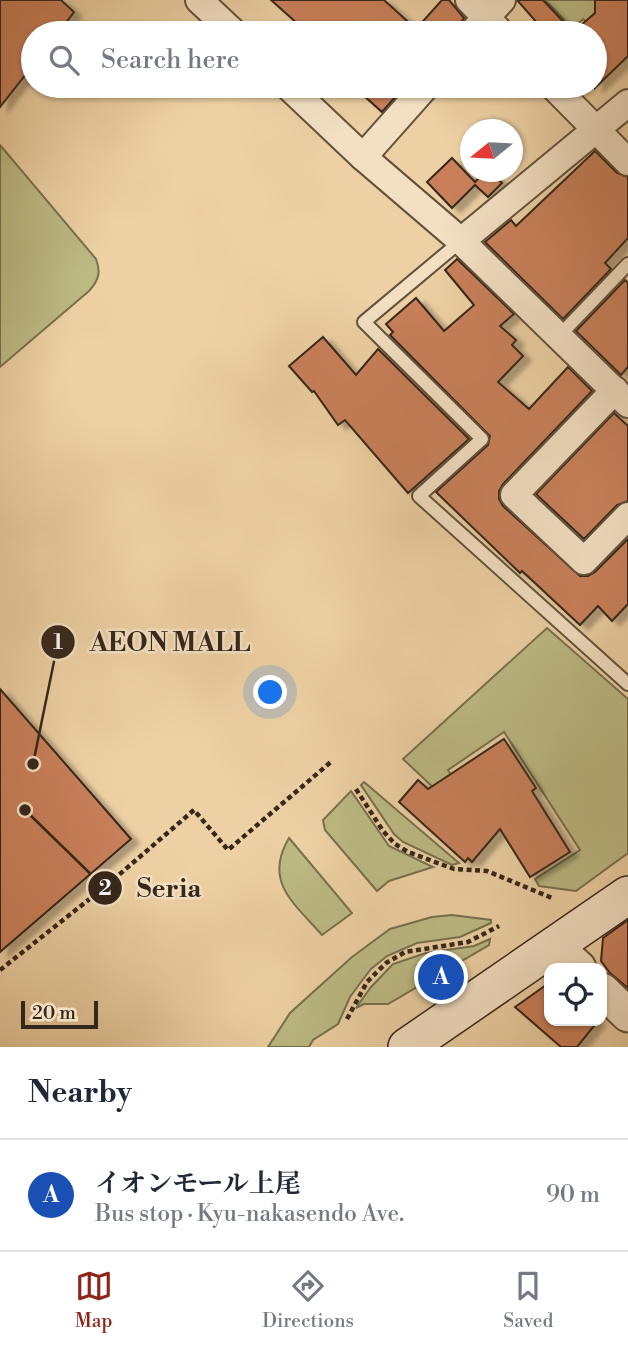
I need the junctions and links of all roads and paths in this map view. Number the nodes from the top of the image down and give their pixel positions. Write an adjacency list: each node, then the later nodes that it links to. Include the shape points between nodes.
1 (207, 3): 2 (street)
2 (223, 21)
3 (301, 98): 8 (street)
4 (415, 98): 8 (street)
5 (564, 98): 7 (street)
6 (628, 103): 7 (street)
7 (595, 130): 9 (street); 10 (street)
8 (363, 157): 10 (street)
9 (628, 162)
10 (461, 241): 12 (street); 15 (lane, via 364,321 482,439 419,496)
11 (628, 264): 12 (lane)
12 (559, 336): 13 (street)
13 (621, 397): 14 (street, via 514,495 584,561)
14 (628, 516)
15 (628, 684)
16 (332, 761): 22 (path, via 228,850 194,810)
17 (356, 789): 19 (path, via 383,831 408,852 454,869 487,870)
18 (628, 895): 21 (main road)
19 (552, 898)
20 (499, 926): 25 (path, via 468,942 405,952 386,962 367,982)
21 (567, 957): 26 (main road)
22 (0, 971)
23 (607, 995): 24 (street)
24 (628, 1015)
25 (347, 1019)
26 (407, 1047)

